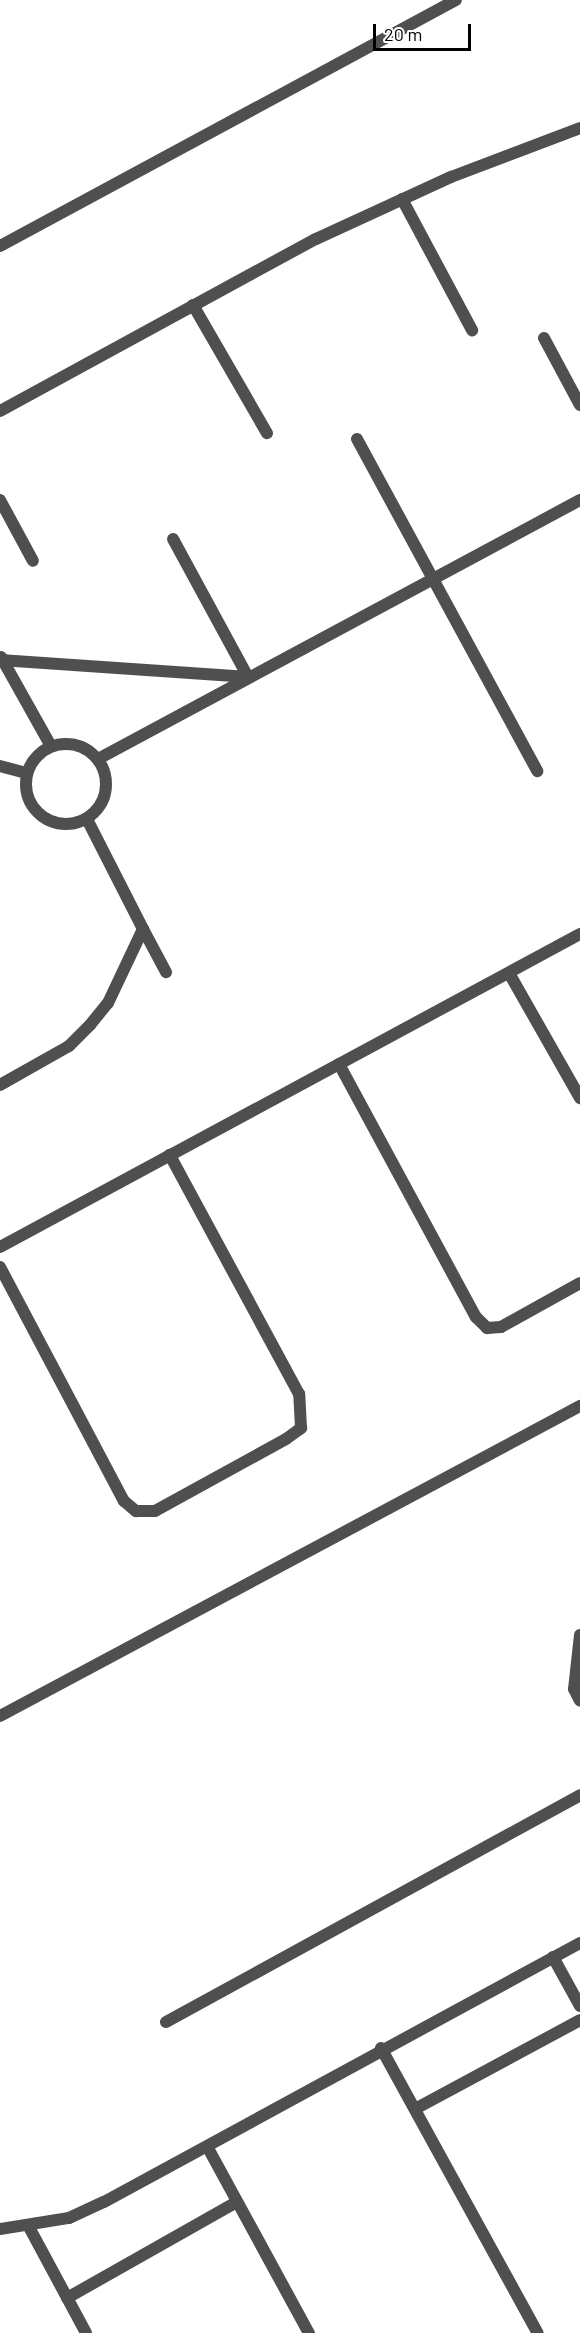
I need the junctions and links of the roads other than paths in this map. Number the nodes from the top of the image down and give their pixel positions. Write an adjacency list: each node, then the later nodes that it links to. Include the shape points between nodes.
1 (456, 0): 4 (street)
2 (580, 128): 3 (street)
3 (402, 199): 5 (street); 6 (street)
4 (0, 246)
5 (194, 305): 9 (street); 10 (street)
6 (472, 330)
7 (544, 338): 8 (street)
8 (580, 405)
9 (0, 411)
10 (267, 433)
11 (357, 439): 16 (street)
12 (0, 500): 15 (street)
13 (580, 500): 16 (street)
14 (173, 539): 18 (street)
15 (33, 561)
16 (433, 579): 18 (street); 22 (street)
17 (0, 658): 18 (street); 19 (street)
18 (248, 677): 20 (street)
19 (51, 746): 20 (street, via 77,745); 23 (street)
20 (98, 759): 24 (street, via 104,771 104,798)
21 (0, 766): 23 (street)
22 (537, 771)
23 (27, 773): 24 (street, via 36,811 60,824)
24 (87, 819): 25 (street)
25 (143, 929): 27 (street); 30 (street, via 108,1003 90,1025 69,1046)
26 (580, 934): 28 (street)
27 (166, 972)
28 (509, 973): 29 (street); 31 (street)
29 (339, 1064): 32 (street); 35 (street, via 476,1317 487,1328 501,1327)
30 (0, 1085)
31 (580, 1098)
32 (170, 1155): 33 (street); 34 (street, via 299,1394 301,1428 286,1439 155,1511 136,1511 124,1501)
33 (0, 1246)
34 (0, 1268)
35 (580, 1283)
36 (580, 1406): 39 (street)
37 (580, 1635): 38 (street, via 574,1689)
38 (580, 1701)
39 (0, 1716)
40 (580, 1795): 45 (street)
41 (580, 1943): 42 (street)
42 (553, 1957): 43 (street); 46 (street)
43 (580, 2006)
44 (580, 2020): 47 (street)
45 (166, 2022)
46 (381, 2048): 47 (street); 48 (street)
47 (414, 2109): 55 (street)
48 (208, 2148): 49 (street); 50 (street, via 69,2218)
49 (237, 2202): 52 (street); 54 (street)
50 (28, 2228): 51 (street); 52 (street)
51 (0, 2229)
52 (67, 2298): 53 (street)
53 (86, 2333)
54 (309, 2333)
55 (538, 2333)

